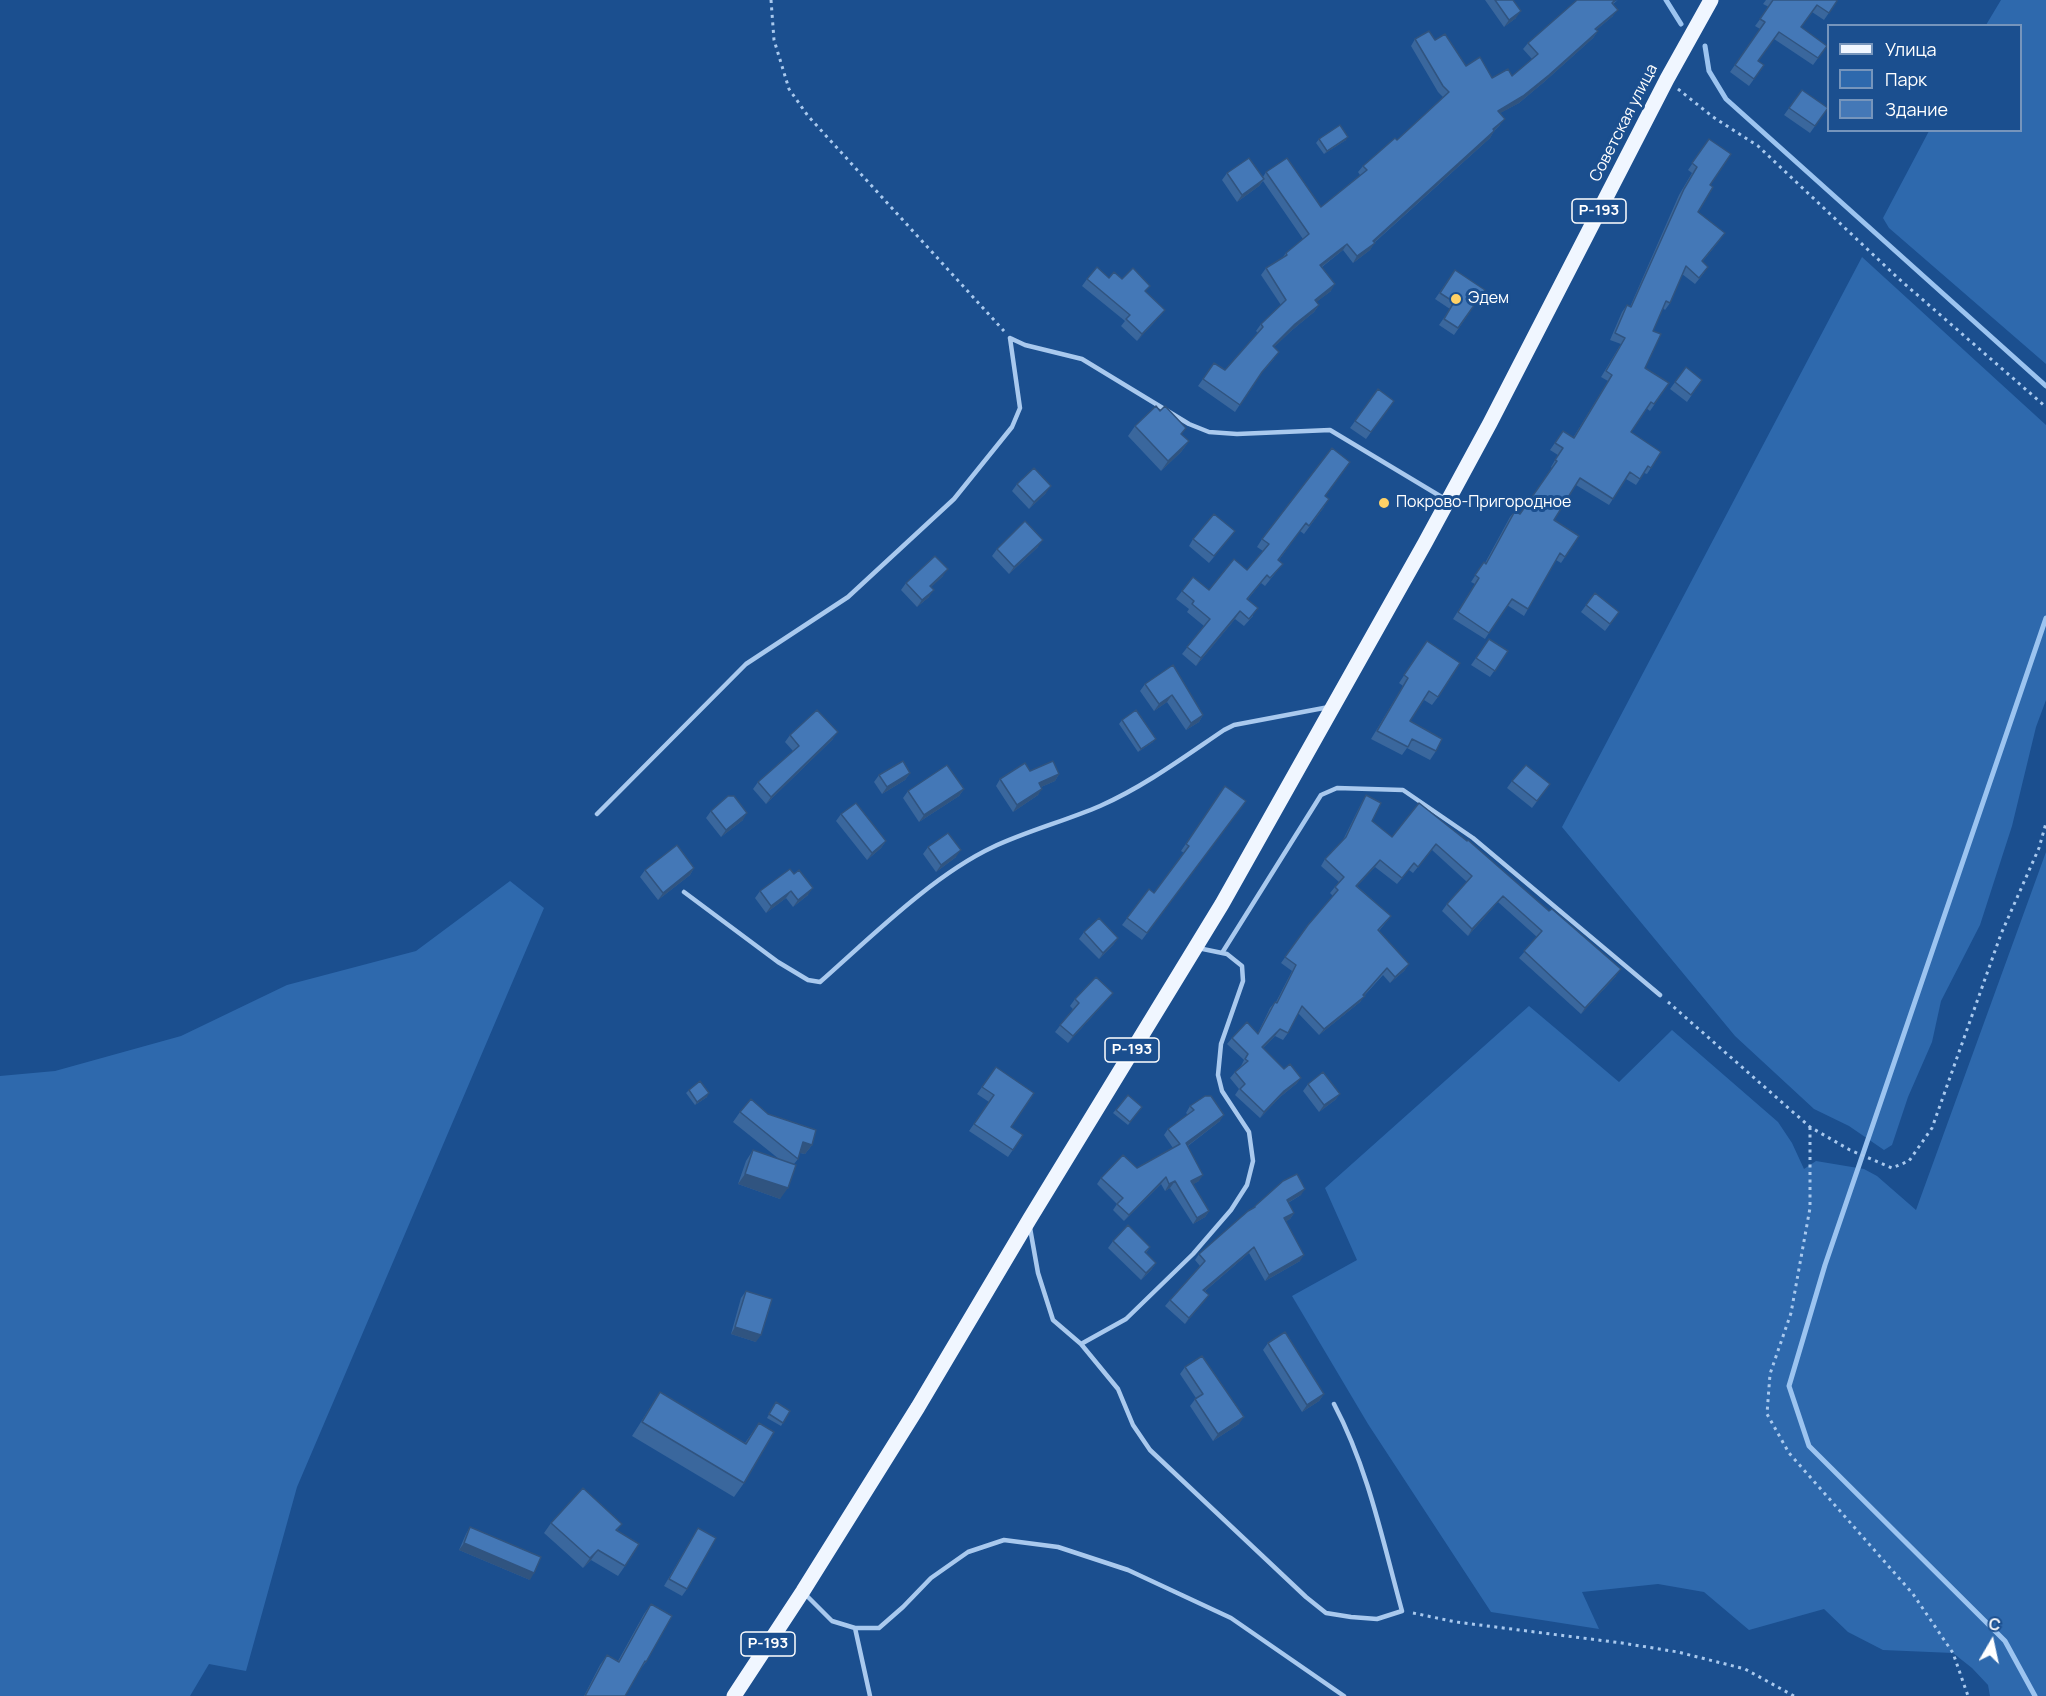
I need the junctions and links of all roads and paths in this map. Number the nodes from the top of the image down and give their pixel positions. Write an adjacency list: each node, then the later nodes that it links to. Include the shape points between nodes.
1 (771, 0): 4 (path, via 774,40 789,89 808,116)
2 (1711, 0): 3 (main road, Советская улица / Р-193)
3 (1667, 79): 5 (path, via 1713,117 1758,146 1899,279); 6 (main road, Советская улица / Р-193)
4 (1010, 338): 6 (lane, via 1082,359 1188,424 1209,432 1330,430); 8 (lane, via 1020,408 1012,427 954,499 848,597 746,664)
5 (2046, 407)
6 (1448, 501): 7 (main road, Р-193)
7 (1334, 706): 10 (lane, via 1224,729 1148,782 1100,806 992,847 951,871 820,982 808,980 778,962); 11 (main road, Р-193)
8 (597, 814)
9 (2046, 823): 14 (path, via 2001,934 1932,1128 1909,1161 1892,1168)
10 (684, 892)
11 (1195, 947): 12 (lane); 15 (main road, Р-193)
12 (1222, 953): 13 (lane, via 1322,795 1337,788 1403,790 1473,838); 16 (lane, via 1242,966 1243,981 1221,1044 1218,1075 1222,1091 1249,1132 1253,1161 1247,1185 1232,1210 1193,1254 1126,1319)
13 (1660, 995): 14 (path)
14 (1810, 1127): 25 (path, via 1810,1208 1791,1313 1770,1374 1767,1414 1789,1453 1913,1594 1953,1653)
15 (1029, 1220): 16 (lane, via 1038,1273 1053,1320); 18 (main road, Р-193)
16 (1081, 1344): 19 (lane, via 1119,1389 1133,1425 1150,1450 1306,1597 1326,1613 1351,1617 1377,1619)
17 (1334, 1404): 19 (lane, via 1370,1492)
18 (802, 1591): 20 (lane, via 832,1621); 21 (main road, Р-193)
19 (1402, 1611): 24 (path, via 1678,1652 1745,1669)
20 (855, 1628): 22 (lane); 23 (lane, via 879,1628 931,1578 968,1552 1004,1540 1058,1547 1138,1575 1232,1618)
21 (734, 1696)
22 (870, 1696)
23 (1344, 1696)
24 (1794, 1696)
25 (1968, 1696)

